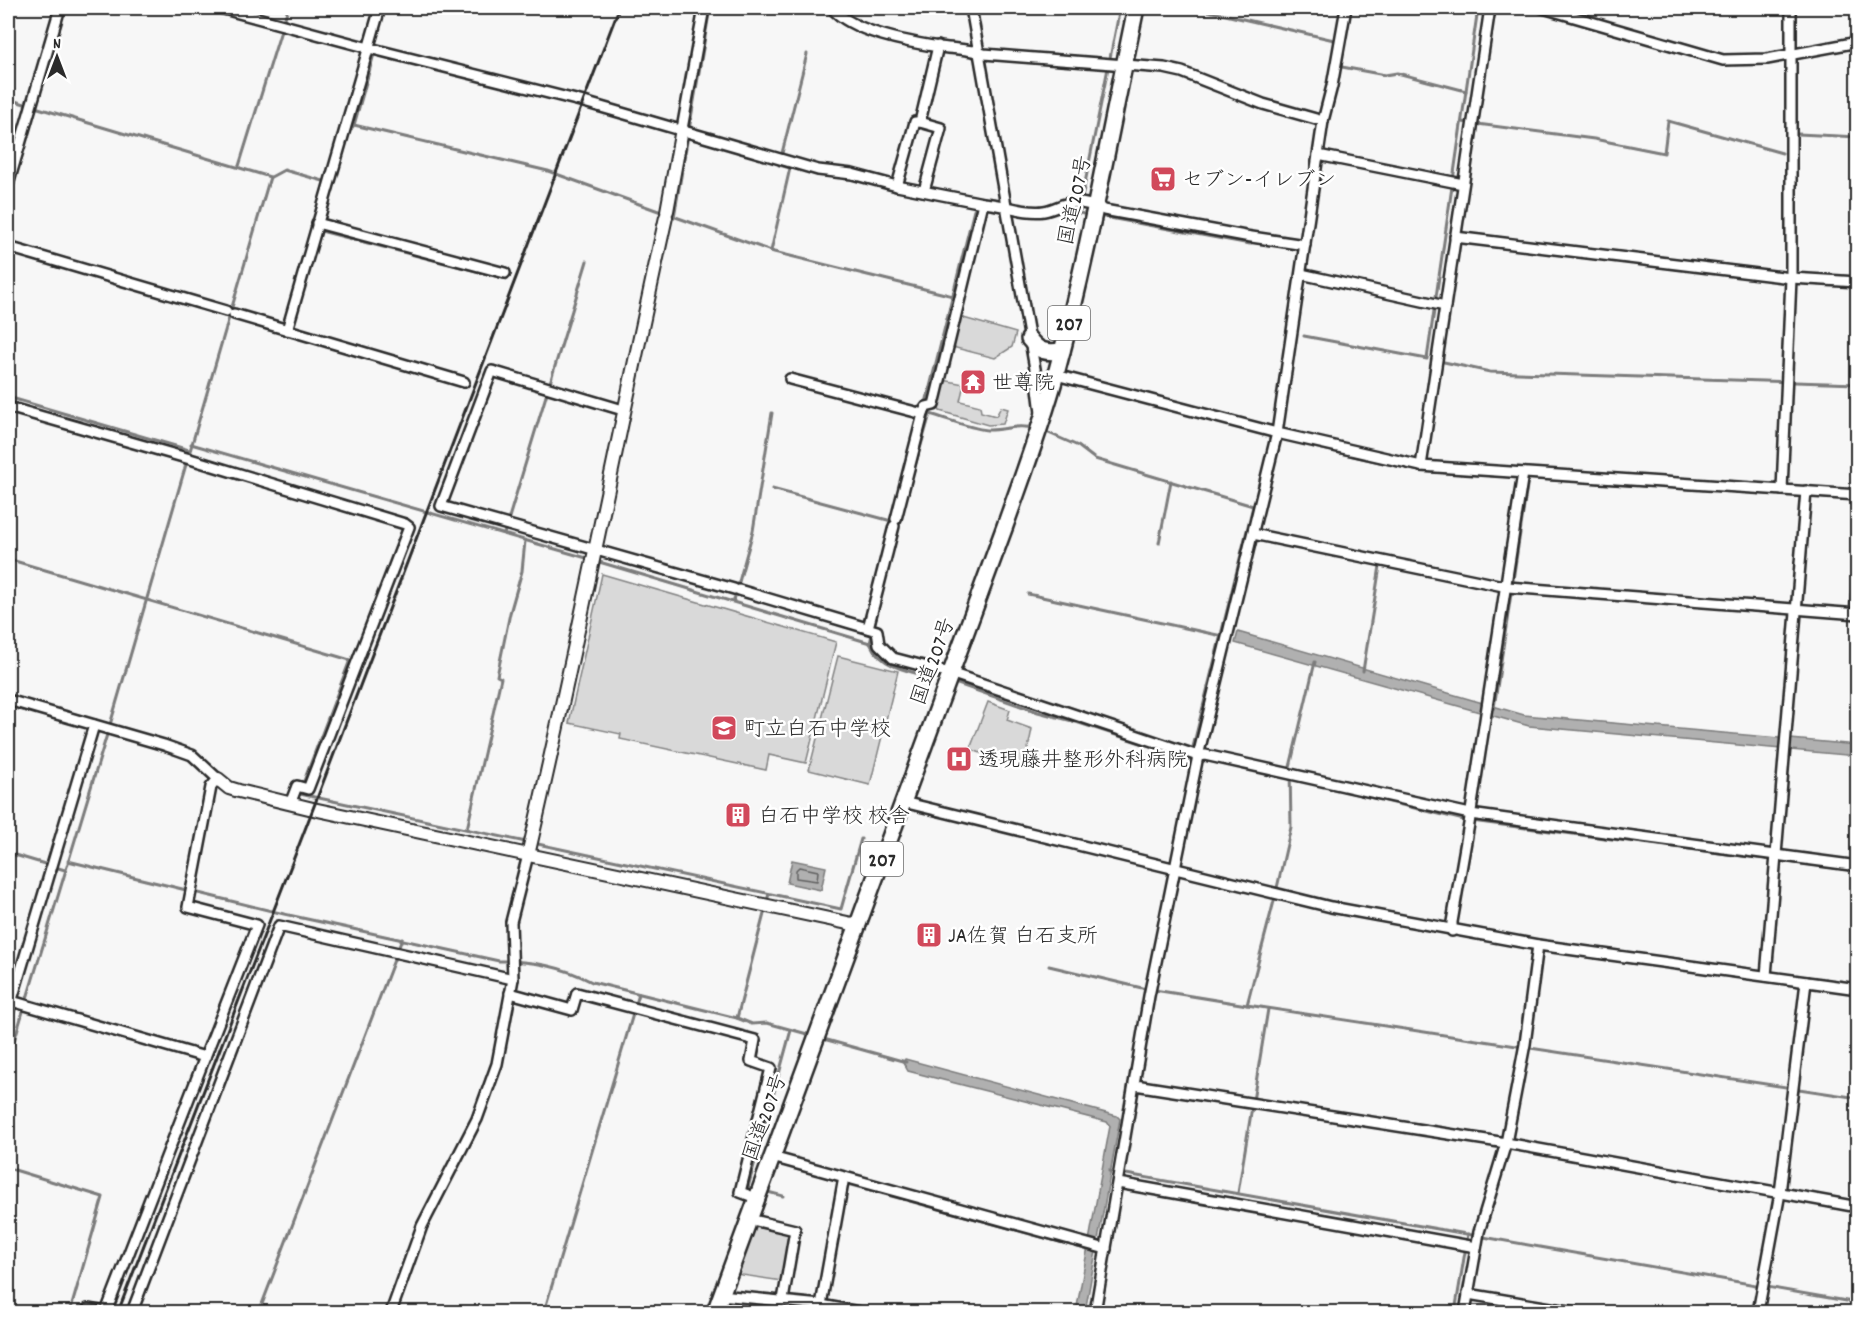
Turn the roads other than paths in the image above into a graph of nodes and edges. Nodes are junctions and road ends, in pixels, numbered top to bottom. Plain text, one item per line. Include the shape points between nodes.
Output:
1 (60, 8) edge
2 (220, 8) edge
3 (380, 8) edge
4 (705, 8) edge
5 (832, 8) edge
6 (971, 8) edge
7 (1136, 8) edge
8 (1346, 8) edge
9 (1490, 8) edge
10 (1543, 8) edge
11 (1791, 8) edge
12 (1857, 42) edge
13 (938, 46) junction
14 (369, 48) junction
15 (979, 52) junction
16 (1791, 55) junction
17 (1114, 63) junction
18 (1323, 121) junction
19 (920, 122) junction
20 (686, 130) junction
21 (1318, 155) junction
22 (1456, 182) junction
23 (8, 185) edge
24 (897, 186) junction
25 (924, 192) junction
26 (983, 203) junction
27 (1005, 206) junction
28 (1088, 208) junction
29 (321, 224) junction
30 (1455, 237) junction
31 (1305, 244) junction
32 (8, 247) edge
33 (505, 273) dead end
34 (1301, 274) junction
35 (1791, 278) junction
36 (1857, 282) edge
37 (1438, 304) junction
38 (287, 330) junction
39 (1029, 339) junction
40 (1062, 351) junction
41 (1056, 375) junction
42 (790, 379) dead end
43 (464, 382) dead end
44 (8, 407) edge
45 (623, 410) junction
46 (923, 414) junction
47 (1039, 426) junction
48 (1277, 433) junction
49 (1421, 466) junction
50 (1523, 476) junction
51 (1782, 490) junction
52 (1857, 495) edge
53 (1806, 496) junction
54 (1253, 534) junction
55 (595, 556) junction
56 (1509, 587) junction
57 (1796, 610) junction
58 (1857, 615) edge
59 (872, 629) junction
60 (948, 678) junction
61 (8, 700) edge
62 (103, 727) junction
63 (1193, 755) junction
64 (218, 779) junction
65 (903, 802) junction
66 (290, 804) junction
67 (1470, 819) junction
68 (530, 847) junction
69 (1775, 859) junction
70 (1857, 866) edge
71 (1176, 869) junction
72 (857, 925) junction
73 (1452, 930) junction
74 (1538, 945) junction
75 (1766, 976) junction
76 (513, 979) junction
77 (1806, 982) junction
78 (1857, 989) edge
79 (510, 993) junction
80 (17, 1002) edge
81 (8, 1013) edge
82 (206, 1057) junction
83 (1135, 1085) junction
84 (1506, 1143) junction
85 (772, 1157) junction
86 (1119, 1176) junction
87 (844, 1178) junction
88 (758, 1193) junction
89 (1780, 1193) junction
90 (1857, 1207) edge
91 (749, 1219) junction
92 (1473, 1242) junction
93 (1103, 1248) junction
94 (1468, 1294) junction
95 (721, 1295) junction
96 (783, 1300) junction
97 (821, 1305) junction
98 (1095, 1311) edge
99 (86, 1312) edge
100 (132, 1312) edge
101 (391, 1312) edge
102 (714, 1312) edge
103 (859, 1312) edge
104 (1465, 1312) edge
105 (1575, 1312) edge
106 (1758, 1312) edge

1 - 23 street
2 - 14 street
3 - 14 street
4 - 20 street
5 - 13 street via 840,17 868,31
6 - 15 street
7 - 17 highway, 国道207号 / 207
8 - 18 street
9 - 22 street via 1472,123
10 - 16 street via 1723,60
11 - 16 street
12 - 16 street
13 - 15 street
13 - 19 street
14 - 20 street
14 - 29 street via 328,183
15 - 17 street
15 - 27 street
16 - 35 street
17 - 18 street via 1182,72 1263,104
17 - 28 highway, 国道207号 / 207
18 - 21 street
19 - 24 street via 915,122
19 - 25 street via 940,128
20 - 24 street via 818,170
20 - 45 street
21 - 22 street
21 - 31 street
22 - 30 street
24 - 25 street
25 - 26 street
26 - 27 street
26 - 46 street via 934,405 926,407
27 - 28 street via 1044,211 1066,204
27 - 39 street
28 - 31 street
28 - 40 highway, 国道207号 / 207
29 - 33 street
29 - 38 street
30 - 35 street
30 - 37 street
31 - 34 street
32 - 38 street
34 - 37 street
34 - 48 street
35 - 36 street
35 - 51 street
37 - 49 street
38 - 43 street
39 - 40 highway via 1037,349 1048,353
39 - 47 street
40 - 41 highway, 国道207号 / 207
41 - 47 highway, 国道207号 / 207
41 - 48 street
42 - 46 street
44 - 66 street via 409,527 308,789 297,786
45 - 55 street
45 - 55 street via 492,371 441,506 507,523
46 - 59 street
47 - 60 highway, 国道207号 / 207
48 - 49 street
48 - 54 street
49 - 50 street
50 - 51 street
50 - 56 street
51 - 53 street
52 - 53 street
53 - 57 street
54 - 56 street
54 - 63 street via 1228,638
55 - 59 street via 737,589
55 - 68 street
56 - 57 street
56 - 67 street
57 - 58 street
57 - 69 street
59 - 60 street via 879,644 893,658
60 - 63 street
60 - 65 highway, 国道207号 / 207
61 - 62 street
62 - 64 street via 192,755
62 - 80 street via 51,866
63 - 67 street via 1290,774
63 - 71 street
64 - 66 street via 229,788
64 - 82 street via 211,787 188,906 257,925
65 - 71 street
65 - 72 highway, 国道207号 / 207
66 - 68 street
67 - 69 street
67 - 73 street
68 - 72 street
68 - 76 street via 511,922
69 - 70 street
69 - 75 street
71 - 73 street
71 - 83 street
72 - 85 highway, 国道207号 / 207
73 - 74 street
74 - 75 street
74 - 84 street
75 - 77 street
76 - 79 street
76 - 100 street via 279,926
77 - 78 street
77 - 89 street
79 - 88 street via 572,1010 577,993 754,1040 751,1061 771,1068 740,1192
79 - 101 street via 497,1064 477,1119 422,1226
80 - 81 street
80 - 82 street
82 - 99 street via 106,1312
83 - 84 street
83 - 86 street
84 - 89 street
84 - 92 street
85 - 87 street
85 - 88 highway, 国道207号 / 207
86 - 92 street
86 - 93 street
87 - 93 street
87 - 97 street
88 - 91 highway, 国道207号 / 207
89 - 90 street
89 - 106 street
91 - 95 highway, 国道207号 / 207
91 - 96 street via 795,1230
92 - 94 street
93 - 98 street
94 - 104 street
94 - 105 street
95 - 96 street
95 - 102 highway, 国道207号 / 207
96 - 97 street
97 - 103 street

